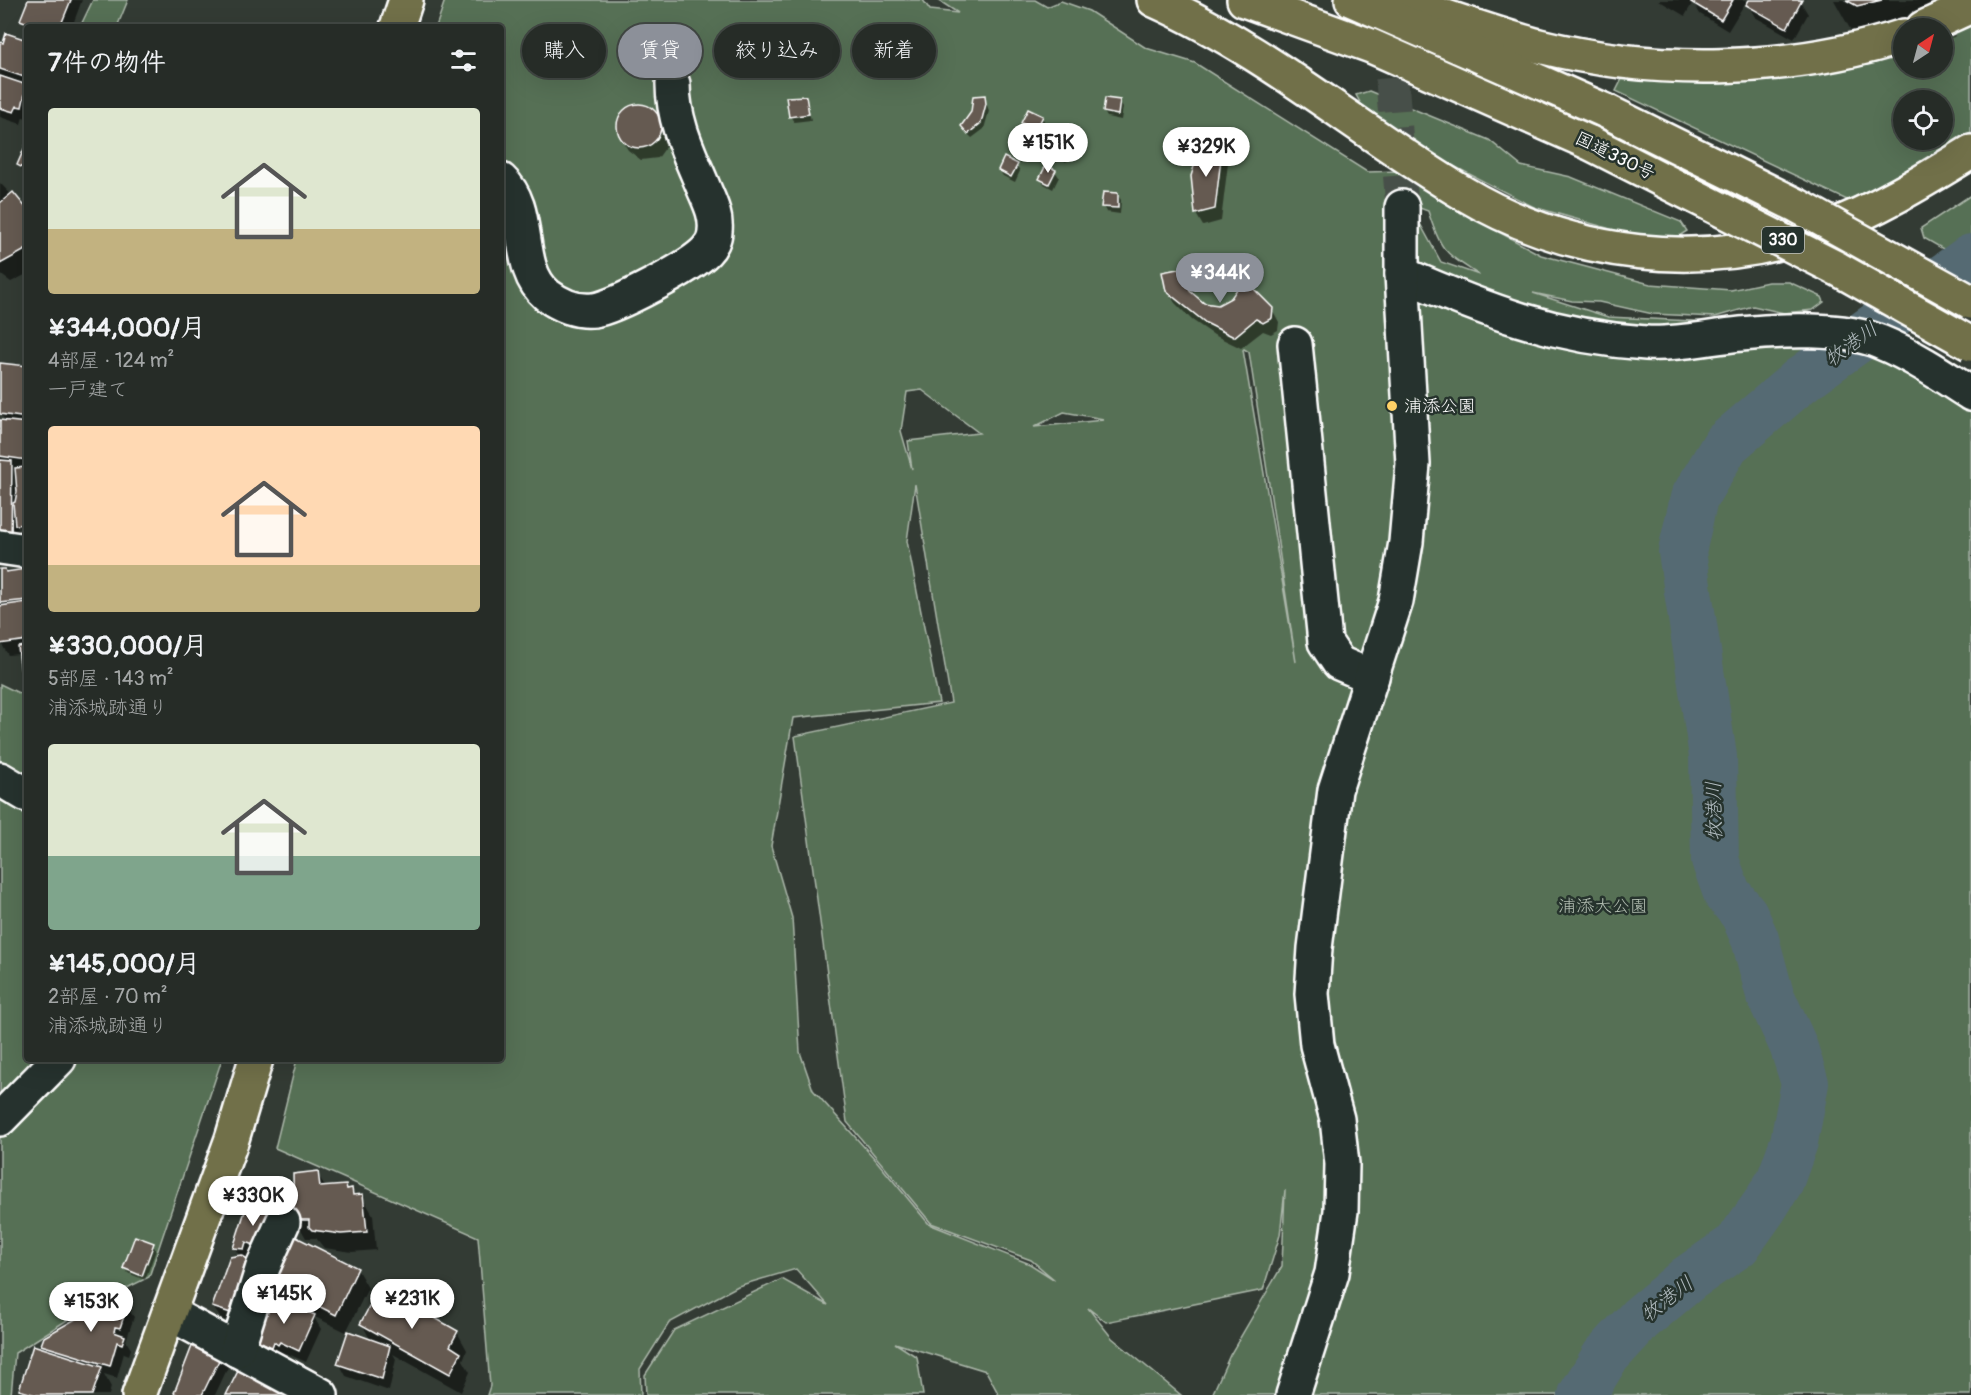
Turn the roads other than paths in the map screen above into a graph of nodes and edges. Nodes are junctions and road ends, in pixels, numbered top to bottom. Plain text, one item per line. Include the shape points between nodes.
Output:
1 (406, 0) edge
2 (1154, 0) edge
3 (1244, 0) edge
4 (1352, 0) edge
5 (1389, 0) edge
6 (1971, 6) edge
7 (1945, 18) edge
8 (398, 24) edge
9 (1893, 40) edge
10 (673, 84) dead end
11 (1971, 152) edge
12 (504, 184) edge
13 (1402, 207) tunnel mouth
14 (1402, 274) junction
15 (1971, 302) edge
16 (1295, 344) dead end
17 (1971, 344) edge
18 (1963, 389) edge
19 (0, 547) edge
20 (24, 551) edge
21 (1372, 677) junction
22 (0, 779) edge
23 (24, 793) edge
24 (56, 1062) edge
25 (255, 1062) edge
26 (0, 1119) edge
27 (283, 1222) dead end
28 (169, 1313) junction
29 (237, 1350) junction
30 (144, 1394) edge
31 (321, 1395) edge
32 (1293, 1395) edge

1 - 8 main road
2 - 11 main road via 1262,59 1463,193 1537,229 1609,249 1644,254 1707,254 1820,231 1890,199
3 - 17 main road, 国道330号 / 330, bridge via 1371,46 1590,143 1838,269
4 - 15 main road, 国道330号 / 330, bridge via 1606,111 1798,206
5 - 9 main road via 1547,48 1591,57 1658,63 1741,66 1798,61 1859,51
6 - 7 main road
10 - 12 street via 677,123 715,219 712,242 693,262 610,305 592,310 559,303 534,279 516,201
13 - 14 street
14 - 18 street via 1532,325 1584,337 1649,343 1768,331 1820,331 1878,341
14 - 21 street via 1413,464 1396,601
16 - 21 street via 1325,642 1339,663
19 - 20 street
21 - 32 street via 1335,790 1314,948 1312,994 1317,1046 1337,1119 1342,1164 1341,1211 1332,1273
22 - 23 street
24 - 26 street
25 - 28 main road via 232,1139
27 - 29 street via 263,1267
28 - 29 street
28 - 30 main road
29 - 31 street

